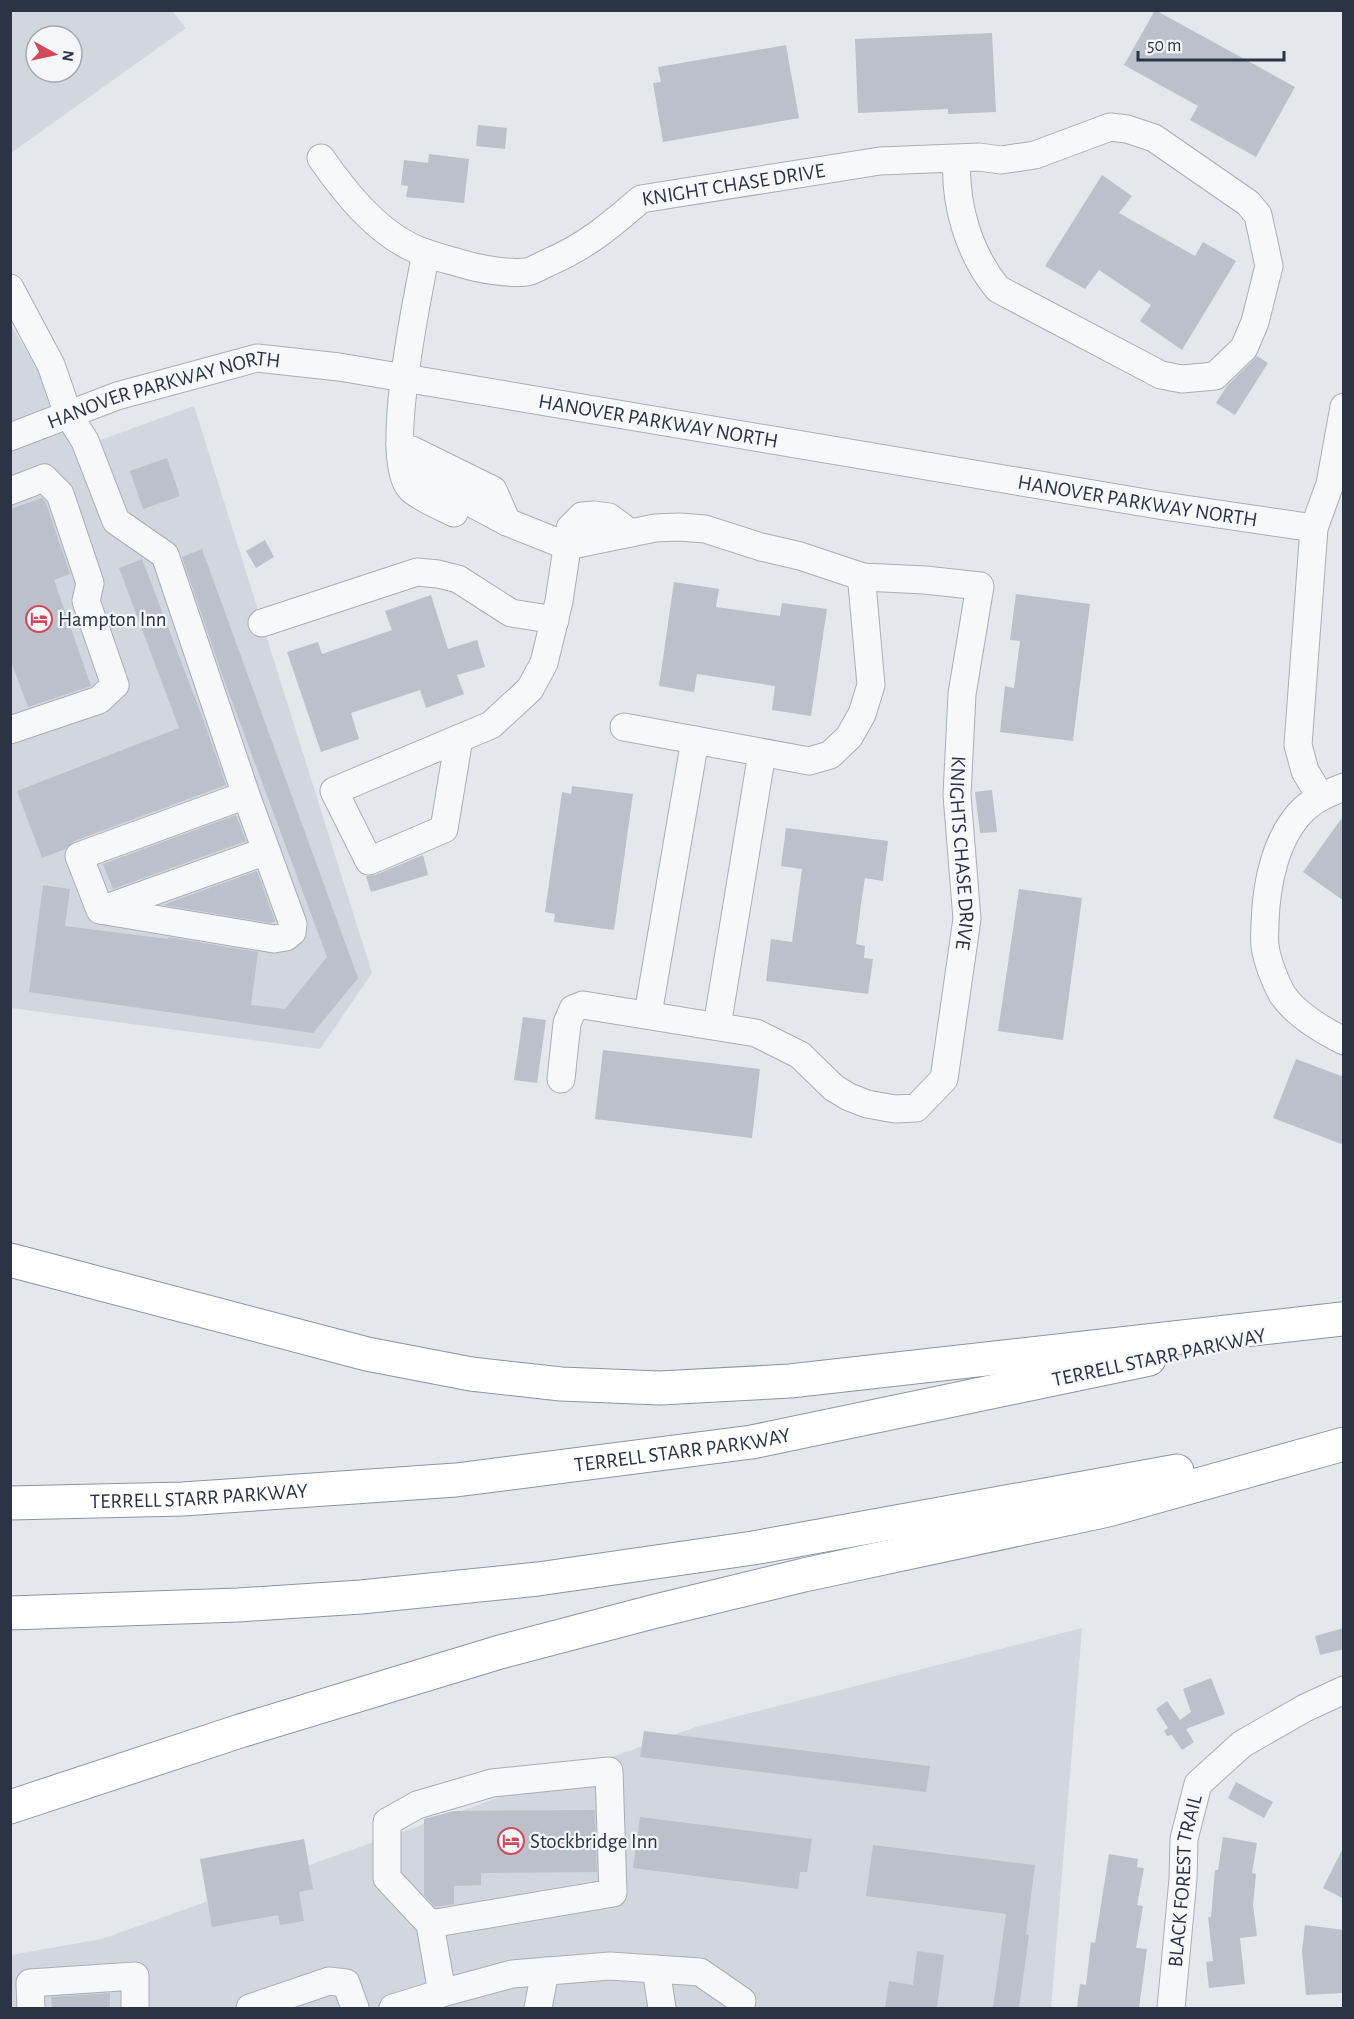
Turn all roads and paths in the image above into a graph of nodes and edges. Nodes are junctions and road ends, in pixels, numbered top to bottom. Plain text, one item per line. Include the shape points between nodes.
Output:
1 (321, 158) dead end
2 (957, 158) junction
3 (426, 253) junction
4 (10, 288) edge
5 (404, 378) junction
6 (1344, 407) edge
7 (68, 414) junction
8 (10, 437) edge
9 (400, 444) junction
10 (10, 491) edge
11 (507, 522) junction
12 (1314, 528) junction
13 (567, 546) junction
14 (863, 577) junction
15 (555, 620) junction
16 (262, 623) dead end
17 (624, 727) dead end
18 (10, 730) edge
19 (459, 738) junction
20 (695, 741) junction
21 (762, 753) junction
22 (1332, 792) edge
23 (246, 795) junction
24 (266, 851) junction
25 (100, 910) junction
26 (648, 1014) junction
27 (717, 1026) junction
28 (1344, 1041) edge
29 (561, 1079) dead end
30 (10, 1260) edge
31 (1343, 1319) edge
32 (1344, 1440) edge
33 (1344, 1444) edge
34 (10, 1503) edge
35 (10, 1613) edge
36 (1344, 1690) edge
37 (10, 1807) edge
38 (430, 1924) junction
39 (656, 1969) junction
40 (545, 1971) junction
41 (442, 1993) junction
42 (742, 2001) dead end
43 (31, 2008) edge
44 (135, 2008) edge
45 (250, 2008) edge
46 (355, 2008) edge
47 (393, 2008) edge
48 (538, 2008) edge
49 (662, 2008) edge
50 (1171, 2008) edge

1 - 3 street, KNIGHT CHASE DRIVE via 360,207 397,239
2 - 2 street, KNIGHT CHASE DRIVE via 1001,160 1035,155 1110,127 1154,138 1248,203 1258,215 1269,266 1256,322 1244,348 1215,376 1182,379 1161,375 999,289 986,274 969,239 956,175
2 - 3 street, KNIGHT CHASE DRIVE via 880,161 641,200 574,251 527,272 479,269
3 - 5 street
4 - 7 street via 51,365
5 - 7 street, HANOVER PARKWAY NORTH via 257,358 117,396
5 - 9 street
5 - 12 street, HANOVER PARKWAY NORTH
6 - 12 street via 1330,484
7 - 8 street, HANOVER PARKWAY NORTH
7 - 23 street via 86,441 116,521 165,555
9 - 11 street via 410,462 441,497
9 - 11 street via 494,490
10 - 18 street via 45,478 60,494 90,583 86,601 115,685 99,700
11 - 13 street
12 - 22 street via 1298,745 1305,771
13 - 14 street, KNIGHTS CHASE DRIVE via 655,528 705,529
13 - 15 street
14 - 21 street via 871,685 862,714 849,737 831,755 809,761
14 - 27 street, KNIGHTS CHASE DRIVE via 980,586 962,694 957,795 967,919 944,1078 916,1108 867,1104 834,1088 800,1055 756,1033
15 - 16 street via 511,613 458,579 417,572
15 - 19 street via 544,663 530,689 491,725
17 - 20 street
19 - 19 street via 444,830 369,861 334,791
20 - 21 street
20 - 26 street
21 - 27 street
22 - 28 street via 1302,810 1284,837 1272,866 1265,946 1283,994 1301,1014
23 - 24 street
23 - 25 street via 79,856
24 - 25 street
24 - 25 street via 293,924 286,937 274,939
26 - 27 street, KNIGHTS CHASE DRIVE
26 - 29 street, KNIGHTS CHASE DRIVE via 583,1005 573,1009 567,1023
30 - 31 highway via 368,1354 471,1374 561,1384 660,1388 790,1381
31 - 34 highway, TERRELL STARR PARKWAY via 752,1442 456,1480 183,1499
32 - 35 highway via 765,1546 538,1579 238,1605
33 - 37 highway via 1108,1510 804,1575 500,1652 240,1731
36 - 50 street, BLACK FOREST TRAIL via 1242,1743 1198,1784 1184,1839
38 - 38 street via 613,1893 609,1771 492,1783 417,1805 387,1822 387,1878
38 - 41 street
39 - 40 street via 610,1966
39 - 42 street via 700,1972
39 - 49 street
40 - 41 street via 512,1974
40 - 48 street
41 - 47 street
43 - 44 street via 30,1983 135,1976
45 - 46 street via 329,1981 346,1983

